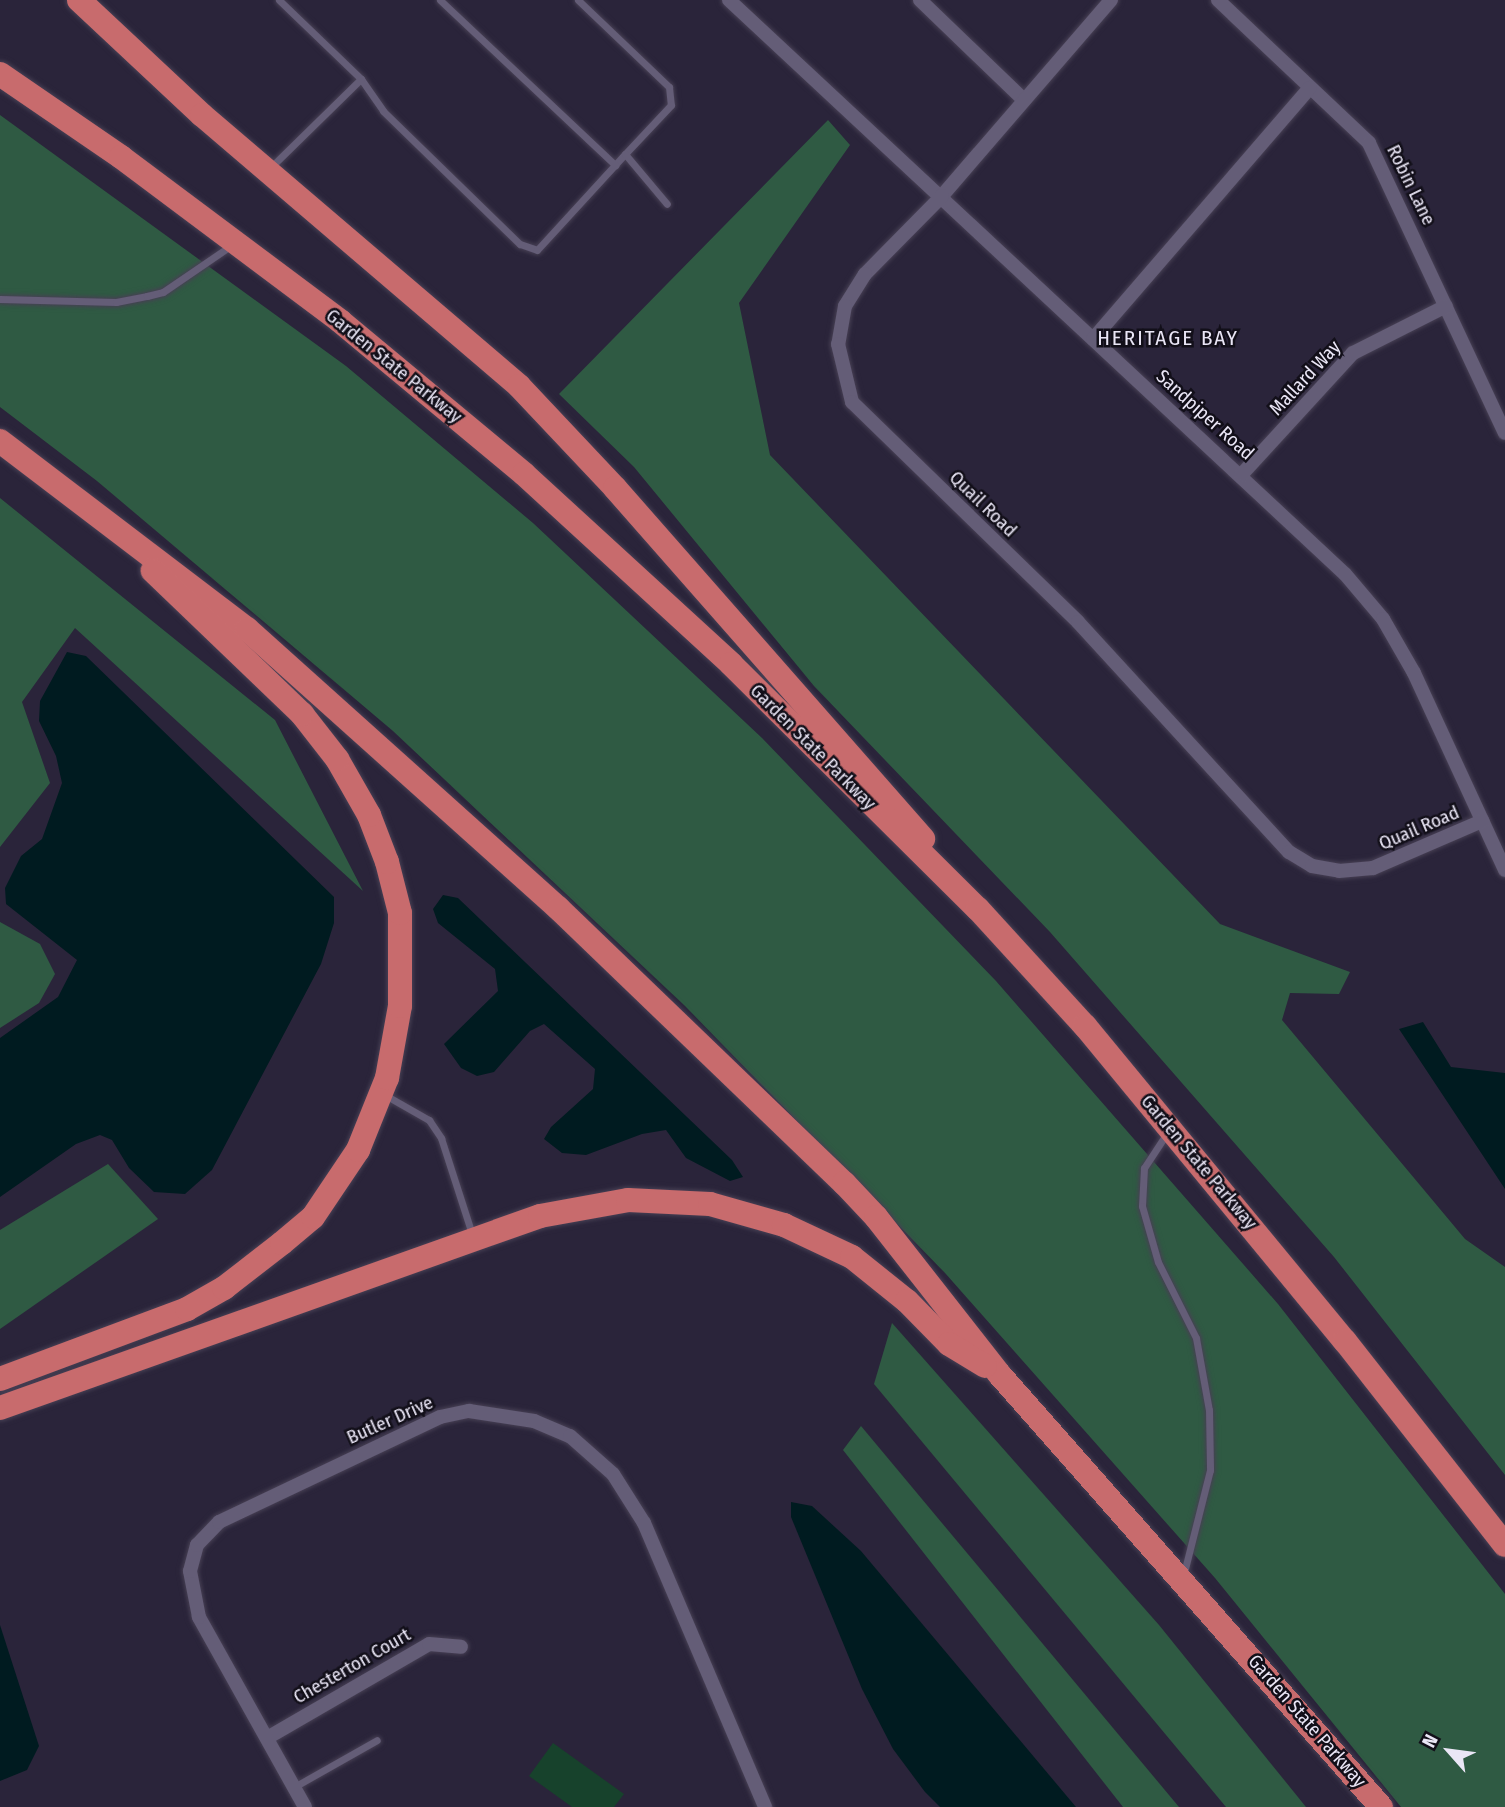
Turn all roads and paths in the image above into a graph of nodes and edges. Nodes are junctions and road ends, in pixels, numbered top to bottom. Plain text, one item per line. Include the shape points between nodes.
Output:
1 (79, 0) edge
2 (279, 0) edge
3 (440, 0) edge
4 (578, 0) edge
5 (729, 0) edge
6 (920, 0) edge
7 (1111, 0) edge
8 (1218, 0) edge
9 (0, 74) edge
10 (361, 79) junction
11 (1310, 88) junction
12 (1023, 99) junction
13 (625, 154) junction
14 (615, 165) junction
15 (267, 171) junction
16 (942, 196) junction
17 (667, 204) dead end
18 (237, 242) junction
19 (0, 299) edge
20 (1446, 306) junction
21 (1093, 339) junction
22 (1505, 433) edge
23 (0, 441) edge
24 (47, 474) junction
25 (1242, 474) junction
26 (1482, 821) junction
27 (1505, 870) edge
28 (945, 876) junction
29 (381, 1094) junction
30 (1172, 1128) junction
31 (474, 1239) junction
32 (1000, 1375) junction
33 (0, 1378) edge
34 (0, 1408) edge
35 (1505, 1545) edge
36 (1182, 1577) junction
37 (461, 1647) dead end
38 (267, 1738) junction
39 (377, 1740) dead end
40 (294, 1787) junction
41 (305, 1807) edge
42 (765, 1807) edge
43 (1381, 1807) edge

1 - 15 highway
2 - 10 lane
3 - 14 lane
4 - 13 lane via 669,87 671,105
5 - 16 street, Sandpiper Road
6 - 12 street
7 - 12 street, Quail Road
8 - 11 street, Robin Lane
9 - 18 highway, Garden State Parkway
10 - 14 lane via 383,111 520,244 537,250
10 - 15 lane
11 - 20 street, Robin Lane via 1369,143
11 - 21 street
12 - 16 street, Quail Road
13 - 14 lane
13 - 17 lane
15 - 28 highway via 485,355 551,418 789,691 902,812
16 - 21 street, Sandpiper Road
16 - 26 street, Quail Road via 865,274 845,306 838,344 852,402 1078,622 1289,852 1312,866 1339,871 1373,868
18 - 19 lane via 163,292 116,302
18 - 28 highway, Garden State Parkway via 412,380 632,570
20 - 22 street, Robin Lane
20 - 25 street, Mallard Way via 1353,353
21 - 25 street, Sandpiper Road
23 - 24 highway, Garden State Parkway
24 - 29 highway via 302,714 337,759 369,816 397,900 403,959 400,1006
24 - 32 highway, Garden State Parkway via 229,614 558,908 860,1200
25 - 26 street, Sandpiper Road via 1345,574 1383,619 1414,673
26 - 27 street, Sandpiper Road
28 - 30 highway, Garden State Parkway via 1085,1026
29 - 31 lane via 429,1119 441,1138
29 - 33 highway via 358,1150 313,1217 224,1288 115,1339
30 - 35 highway, Garden State Parkway
30 - 36 lane via 1153,1149 1142,1183 1150,1240 1196,1338 1209,1410 1210,1469
31 - 32 highway via 540,1216 628,1200 710,1204 746,1213 852,1257 907,1301 949,1344
31 - 34 highway
32 - 36 highway, Garden State Parkway
36 - 43 highway, Garden State Parkway
37 - 38 street, Chesterton Court via 429,1644
38 - 40 street, Butler Drive
38 - 42 street, Butler Drive via 199,1616 190,1571 197,1545 219,1522 440,1417 469,1411 508,1415 570,1436 613,1474 644,1523
39 - 40 lane
40 - 41 street, Butler Drive

